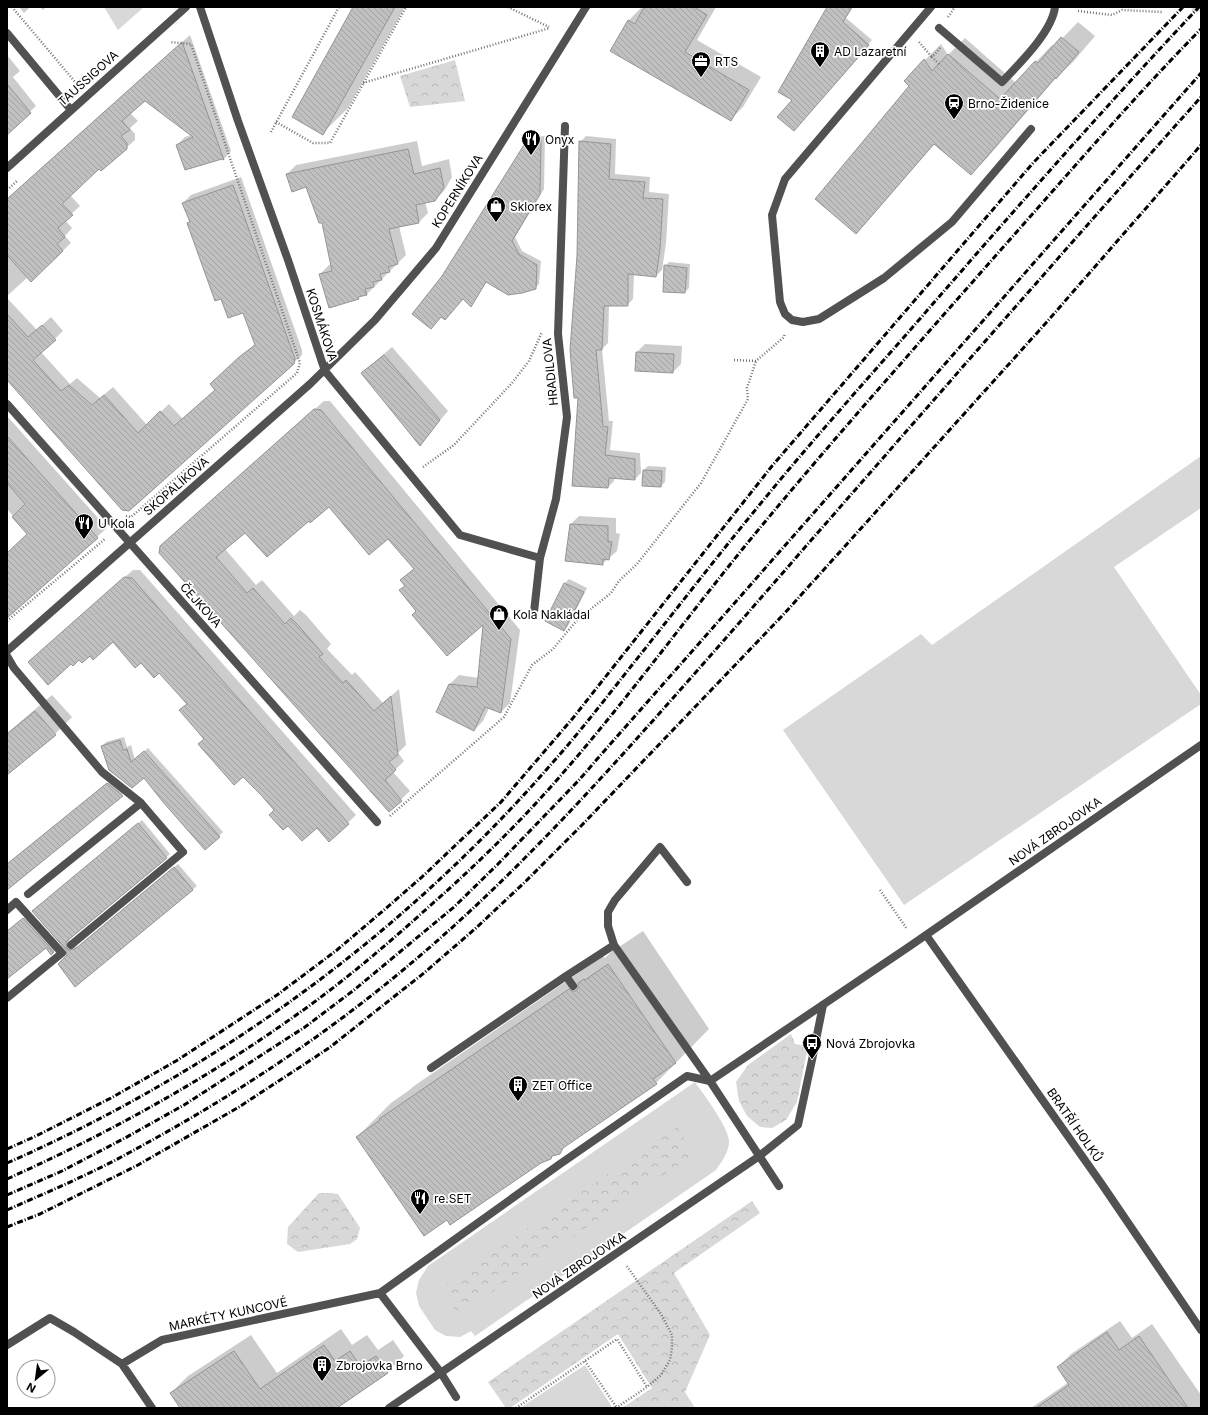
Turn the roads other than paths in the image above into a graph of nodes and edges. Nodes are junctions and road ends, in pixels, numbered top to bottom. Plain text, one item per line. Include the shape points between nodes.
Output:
1 (186, 7) edge
2 (200, 7) edge
3 (586, 7) edge
4 (931, 7) edge
5 (1055, 7) edge
6 (939, 28) dead end
7 (7, 33) edge
8 (71, 110) junction
9 (564, 126) dead end
10 (1031, 129) dead end
11 (7, 168) edge
12 (325, 371) junction
13 (7, 404) edge
14 (130, 544) junction
15 (540, 558) junction
16 (534, 612) dead end
17 (7, 651) edge
18 (7, 656) edge
19 (1201, 745) edge
20 (141, 803) junction
21 (377, 822) road end
22 (687, 882) dead end
23 (28, 894) dead end
24 (7, 910) edge
25 (926, 935) junction
26 (71, 945) dead end
27 (614, 945) junction
28 (566, 976) junction
29 (573, 986) dead end
30 (7, 998) edge
31 (823, 1005) junction
32 (431, 1068) dead end
33 (710, 1082) junction
34 (758, 1157) junction
35 (779, 1186) dead end
36 (380, 1293) junction
37 (1201, 1330) edge
38 (7, 1345) edge
39 (122, 1364) junction
40 (440, 1373) junction
41 (456, 1397) dead end
42 (152, 1408) edge
43 (389, 1408) edge

1 - 8 street, TAUSSIGOVA
2 - 12 street, KOSMÁKOVA
3 - 12 street, KOPERNÍKOVA via 436,248 375,320
4 - 10 street via 785,179 772,215 780,302 785,314 792,320 803,322 819,319 884,278 952,222
5 - 6 street via 1055,13 1038,43 1002,82
7 - 8 street
8 - 11 street, TAUSSIGOVA
9 - 15 street, HRADILOVA via 558,334 567,417 556,499
12 - 14 street, SKOPALÍKOVA
12 - 15 street, KOSMÁKOVA via 460,535
13 - 14 street, ČEJKOVA
14 - 17 street, SKOPALÍKOVA
14 - 21 street, ČEJKOVA
15 - 16 street, HRADILOVA
18 - 20 street via 14,668 102,772
19 - 25 street, NOVÁ ZBROJOVKA
20 - 23 street
20 - 26 street via 183,852
22 - 27 street via 660,847 615,900 608,912 608,926
24 - 30 street via 16,902 62,953
25 - 31 street, NOVÁ ZBROJOVKA
25 - 37 street, BRATŘÍ HOLKŮ via 1097,1177
27 - 28 street
27 - 33 street
28 - 29 street
28 - 32 street
31 - 33 street, NOVÁ ZBROJOVKA
31 - 34 street, NOVÁ ZBROJOVKA via 798,1125
33 - 34 street
33 - 36 street via 687,1076
34 - 35 street
34 - 40 street, NOVÁ ZBROJOVKA
36 - 39 street, MARKÉTY KUNCOVÉ via 162,1340
36 - 40 street
38 - 39 street via 50,1318
39 - 42 street
40 - 41 street
40 - 43 street, NOVÁ ZBROJOVKA

